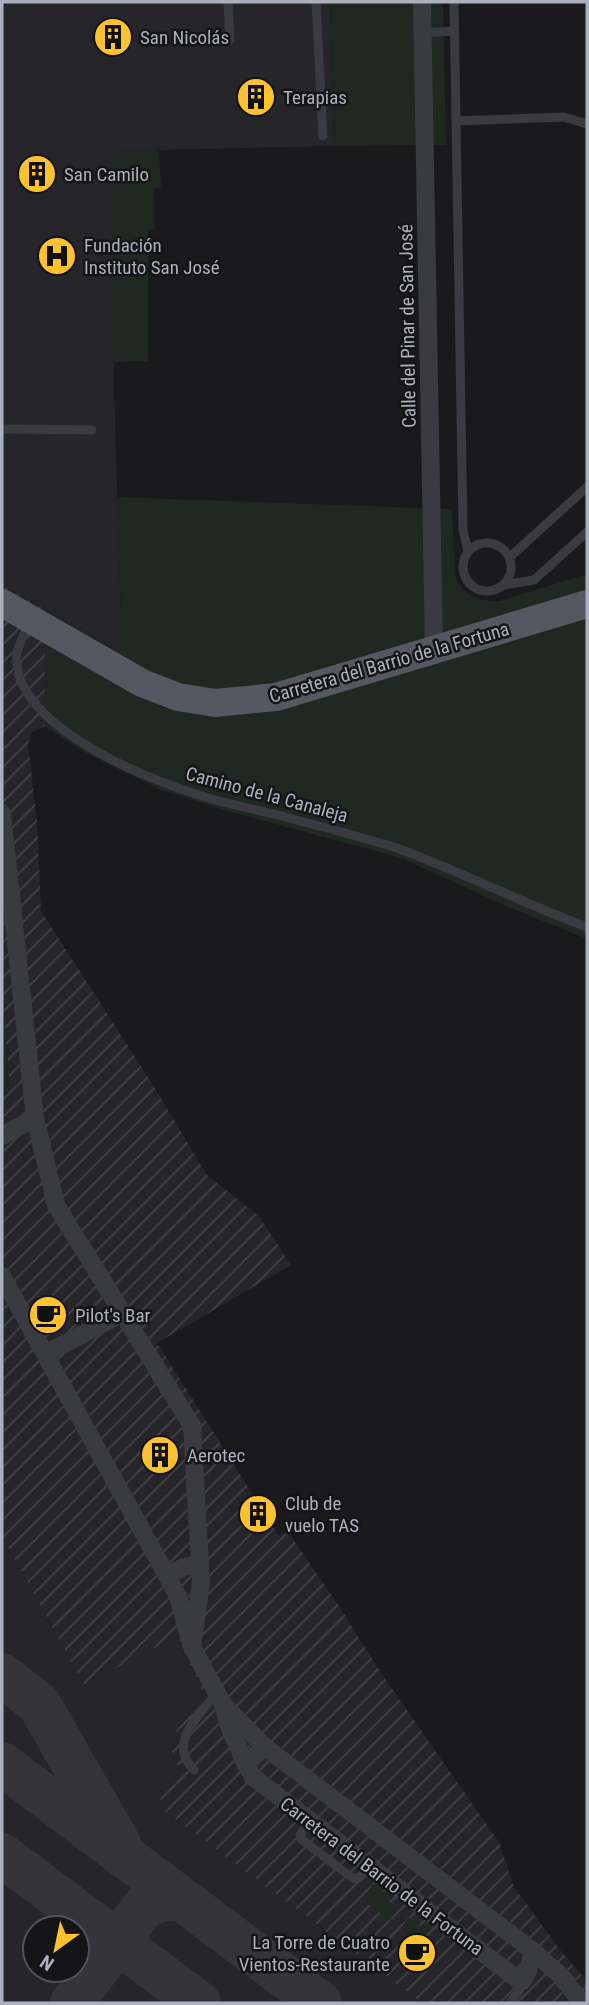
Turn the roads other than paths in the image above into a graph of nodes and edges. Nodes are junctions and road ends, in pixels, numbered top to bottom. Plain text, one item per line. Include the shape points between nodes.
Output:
1 (228, 2) edge
2 (316, 2) edge
3 (422, 2) edge
4 (454, 2) edge
5 (454, 31) junction
6 (423, 33) junction
7 (230, 40) dead end
8 (456, 121) junction
9 (587, 124) edge
10 (324, 136) dead end
11 (2, 429) edge
12 (92, 430) dead end
13 (587, 487) edge
14 (587, 532) edge
15 (468, 551) junction
16 (509, 558) junction
17 (503, 584) junction
18 (2, 603) edge
19 (587, 604) edge
20 (32, 620) junction
21 (433, 650) junction
22 (2, 813) edge
23 (587, 927) edge
24 (35, 1118) junction
25 (2, 1136) edge
26 (2, 1276) edge
27 (123, 1313) junction
28 (45, 1354) junction
29 (200, 1564) junction
30 (168, 1575) junction
31 (190, 1607) junction
32 (220, 1698) junction
33 (265, 1747) junction
34 (246, 1765) junction
35 (194, 1770) dead end
36 (533, 1951) junction
37 (561, 1976) junction
38 (523, 1981) junction
39 (510, 2003) edge
40 (582, 2003) edge

1 - 7 lane
2 - 10 lane
3 - 6 street, Calle del Pinar de San José
4 - 5 lane
5 - 6 lane
5 - 8 lane
6 - 21 street, Calle del Pinar de San José
8 - 9 lane via 564,117
8 - 15 lane via 463,530
11 - 12 lane
13 - 16 lane
14 - 17 lane via 534,580
15 - 16 lane via 490,543 505,550
15 - 17 lane via 462,568 468,583 483,591
16 - 17 lane via 511,570
18 - 20 main road, Carretera del Barrio de la Fortuna
19 - 21 main road, Carretera del Barrio de la Fortuna
20 - 21 main road, Carretera del Barrio de la Fortuna via 142,683 178,697 215,704 276,697
20 - 23 lane, Camino de la Canaleja via 17,654 22,681 41,712 84,744 201,796 394,847
22 - 24 street, Carretera del Barrio de la Fortuna
24 - 25 street
24 - 27 street, Carretera del Barrio de la Fortuna via 56,1205
26 - 28 street, Carretera del Barrio de la Fortuna
27 - 28 street
27 - 29 street, Carretera del Barrio de la Fortuna via 192,1426
28 - 30 street, Carretera del Barrio de la Fortuna
29 - 30 street
29 - 31 street, Carretera del Barrio de la Fortuna via 201,1583
30 - 31 street, Carretera del Barrio de la Fortuna
31 - 32 street, Carretera del Barrio de la Fortuna via 192,1647
32 - 33 street, Carretera del Barrio de la Fortuna
32 - 34 street, Carretera del Barrio de la Fortuna
32 - 35 lane via 185,1736 185,1759
33 - 34 street
33 - 36 street, Carretera del Barrio de la Fortuna
34 - 38 street, Carretera del Barrio de la Fortuna via 253,1777 308,1820
36 - 37 street, Carretera del Barrio de la Fortuna
36 - 38 street
37 - 38 street
37 - 40 street, Carretera del Barrio de la Fortuna
38 - 39 lane

